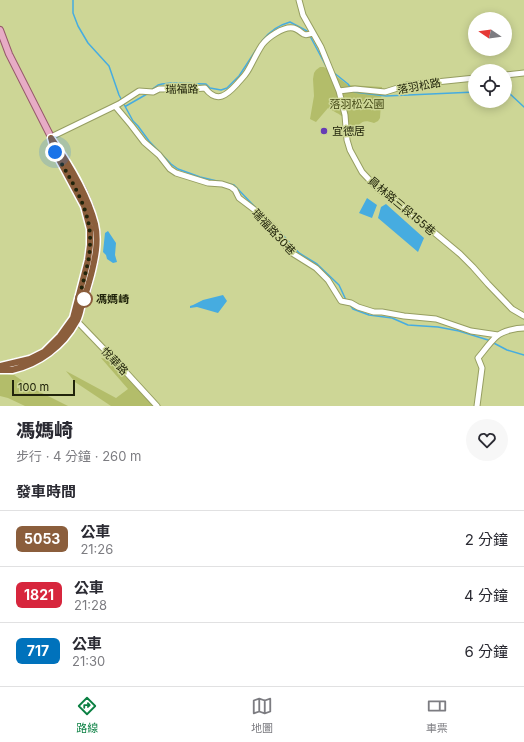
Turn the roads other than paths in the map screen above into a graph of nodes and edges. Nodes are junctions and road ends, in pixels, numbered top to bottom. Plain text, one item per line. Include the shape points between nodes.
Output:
1 (299, 0) edge
2 (0, 30) edge
3 (310, 34) junction
4 (524, 73) edge
5 (512, 74) edge
6 (468, 79) edge
7 (339, 91) junction
8 (115, 106) junction
9 (51, 138) junction
10 (524, 316) edge
11 (75, 320) junction
12 (524, 328) edge
13 (498, 335) junction
14 (0, 366) edge
15 (0, 370) edge
16 (156, 406) edge
17 (477, 406) edge

1 - 3 street, 員林路三段155巷
2 - 9 main road via 9,54
3 - 7 street, 員林路三段155巷 via 321,47
3 - 8 street, 瑞福路 via 301,34 290,28 274,34 263,45 246,74 225,96 214,96 205,88 159,89 139,91
4 - 5 street
6 - 7 street, 落羽松路 via 407,86 385,92 352,89
7 - 10 street, 員林路三段155巷 via 345,115 347,140 362,172 376,187 460,254 512,309
8 - 9 street, 瑞福路
8 - 13 street, 瑞福路30巷 via 170,169 235,190 239,198 275,229 292,253 316,268 328,280 341,301 374,312 436,319 471,331
9 - 11 main road via 83,190 97,235 95,259 87,291
11 - 14 main road via 44,352 30,359
11 - 15 main road via 64,339 52,351 31,364 11,370
11 - 16 street, 悅華路
12 - 13 street
13 - 17 street via 478,358 482,368

